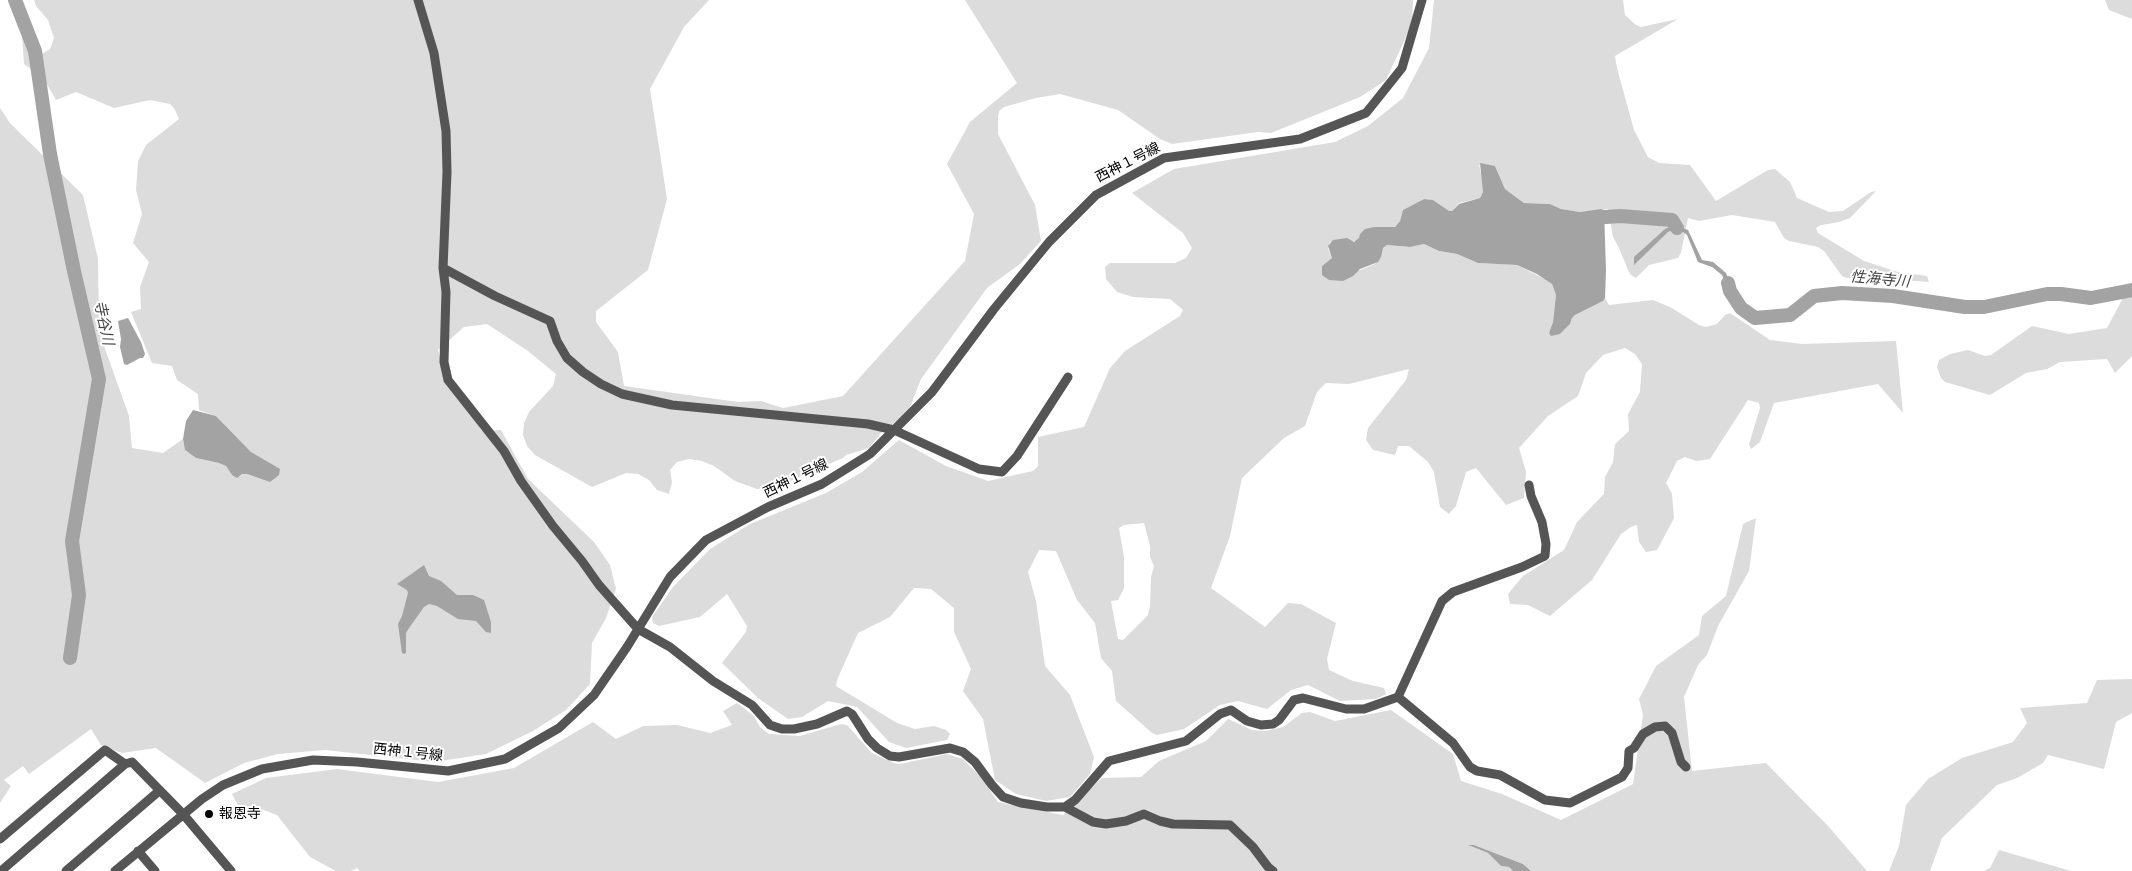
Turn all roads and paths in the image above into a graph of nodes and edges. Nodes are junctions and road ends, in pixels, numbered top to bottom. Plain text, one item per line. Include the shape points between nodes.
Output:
1 (418, 0) edge
2 (1422, 0) edge
3 (444, 268) junction
4 (1068, 377) dead end
5 (894, 430) junction
6 (1529, 485) dead end
7 (638, 629) junction
8 (1398, 697) junction
9 (125, 764) junction
10 (1686, 766) dead end
11 (159, 791) junction
12 (1065, 807) junction
13 (183, 814) junction
14 (0, 839) edge
15 (138, 852) junction
16 (1, 871) edge
17 (66, 871) edge
18 (115, 871) edge
19 (155, 871) edge
20 (231, 871) edge
21 (1273, 871) edge

1 - 3 street via 434,53 446,131 448,172
2 - 5 street, 西神１号線 via 1402,68 1366,113 1300,139 1164,158 1096,195 1049,242 932,392
3 - 5 street via 550,321 568,358 601,384 622,394 672,405 868,424
3 - 7 street via 444,362 448,380 504,451 553,526
4 - 5 street via 1002,472 980,469
5 - 7 street, 西神１号線 via 870,454 822,484 768,507 706,540 670,577
6 - 8 street via 1542,522 1545,556 1453,592 1442,601
7 - 12 street via 670,647 713,681 752,705 770,725 794,729 817,724 847,711 868,739 890,756 950,748 963,752 975,762 1003,797 1021,803
7 - 13 street, 西神１号線 via 594,694 559,728 505,759 448,772 321,760 279,764 223,785
8 - 10 street via 1453,743 1470,767 1500,775 1545,800 1562,804 1579,801 1622,777 1628,768 1629,751 1643,734 1655,727 1665,726 1672,733 1681,762
8 - 12 street via 1364,709 1346,709 1303,698 1294,700 1273,724 1247,721 1231,710 1220,714 1186,741 1109,761
9 - 11 street via 132,762
9 - 14 street via 105,750
9 - 16 street
11 - 13 street
11 - 17 street
12 - 21 street via 1093,822 1106,824 1144,814 1173,824 1230,824
13 - 15 street, 西神１号線
13 - 20 street
15 - 18 street, 西神１号線
15 - 19 street

